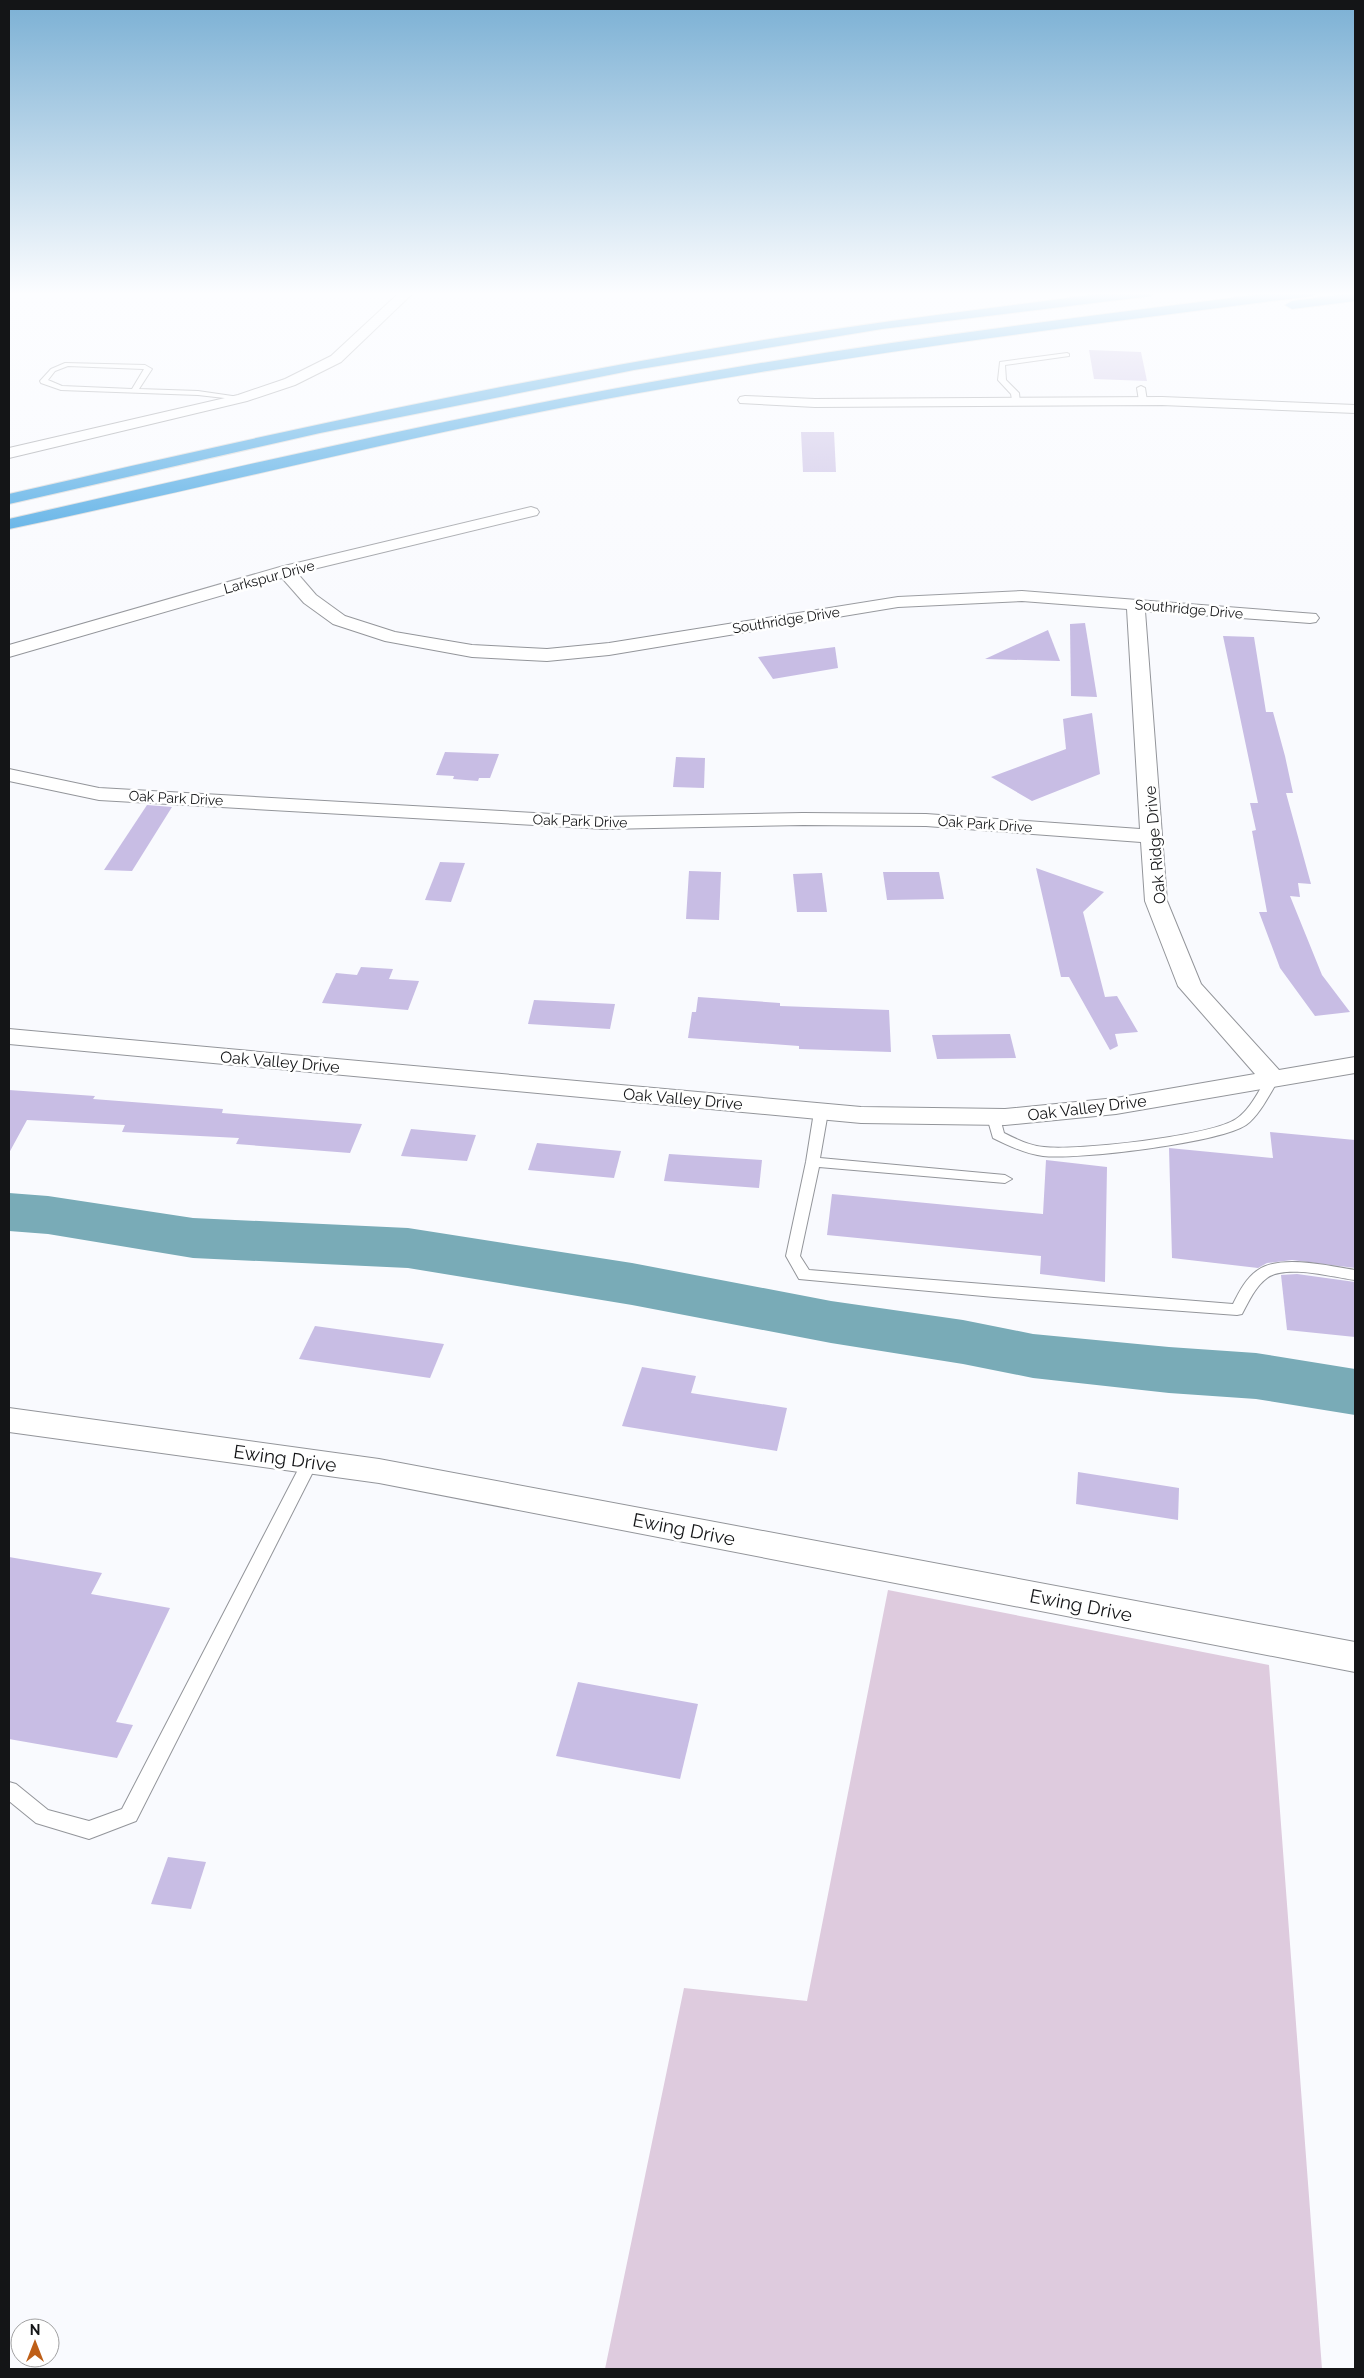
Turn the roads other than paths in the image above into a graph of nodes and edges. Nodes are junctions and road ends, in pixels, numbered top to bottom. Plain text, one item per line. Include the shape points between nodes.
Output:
1 (221, 403) edge
2 (452, 403) edge
3 (572, 403) edge
4 (774, 403) edge
5 (1016, 403) edge
6 (1263, 403) edge
7 (1355, 409) edge
8 (9, 453) edge
9 (9, 499) edge
10 (531, 512) dead end
11 (9, 524) edge
12 (286, 571) junction
13 (1136, 604) junction
14 (1310, 618) dead end
15 (9, 651) edge
16 (9, 775) edge
17 (1153, 836) junction
18 (9, 1037) edge
19 (1355, 1065) edge
20 (1273, 1079) junction
21 (821, 1112) junction
22 (994, 1117) junction
23 (813, 1162) junction
24 (1005, 1180) dead end
25 (1355, 1275) edge
26 (9, 1420) edge
27 (310, 1462) junction
28 (1355, 1657) edge
29 (9, 1790) edge

1 - 8 street
2 - 9 highway via 183,458
3 - 11 highway via 352,446
4 - 5 street
6 - 7 street
10 - 12 street, Larkspur Drive
12 - 13 street, Southridge Drive via 310,599 339,620 392,638 472,651 547,655 609,649 898,602 1022,596
12 - 15 street, Larkspur Drive
13 - 14 street, Southridge Drive
13 - 17 street, Oak Ridge Drive
16 - 17 street, Oak Park Drive via 99,794 605,823 803,818 916,820
17 - 20 street, Oak Ridge Drive via 1156,901 1190,986
18 - 21 street, Oak Valley Drive
19 - 20 street, Oak Valley Drive
20 - 22 street, Oak Valley Drive via 1116,1106
20 - 22 lane via 1241,1123 1218,1133 1097,1150 1044,1152 1015,1144 998,1135
21 - 22 street, Oak Valley Drive
21 - 23 lane
23 - 24 lane
23 - 25 lane via 793,1256 804,1275 1236,1310 1249,1289 1267,1271 1289,1267
26 - 27 street, Ewing Drive
27 - 28 street, Ewing Drive via 379,1471
27 - 29 lane via 129,1815 89,1830 43,1816

